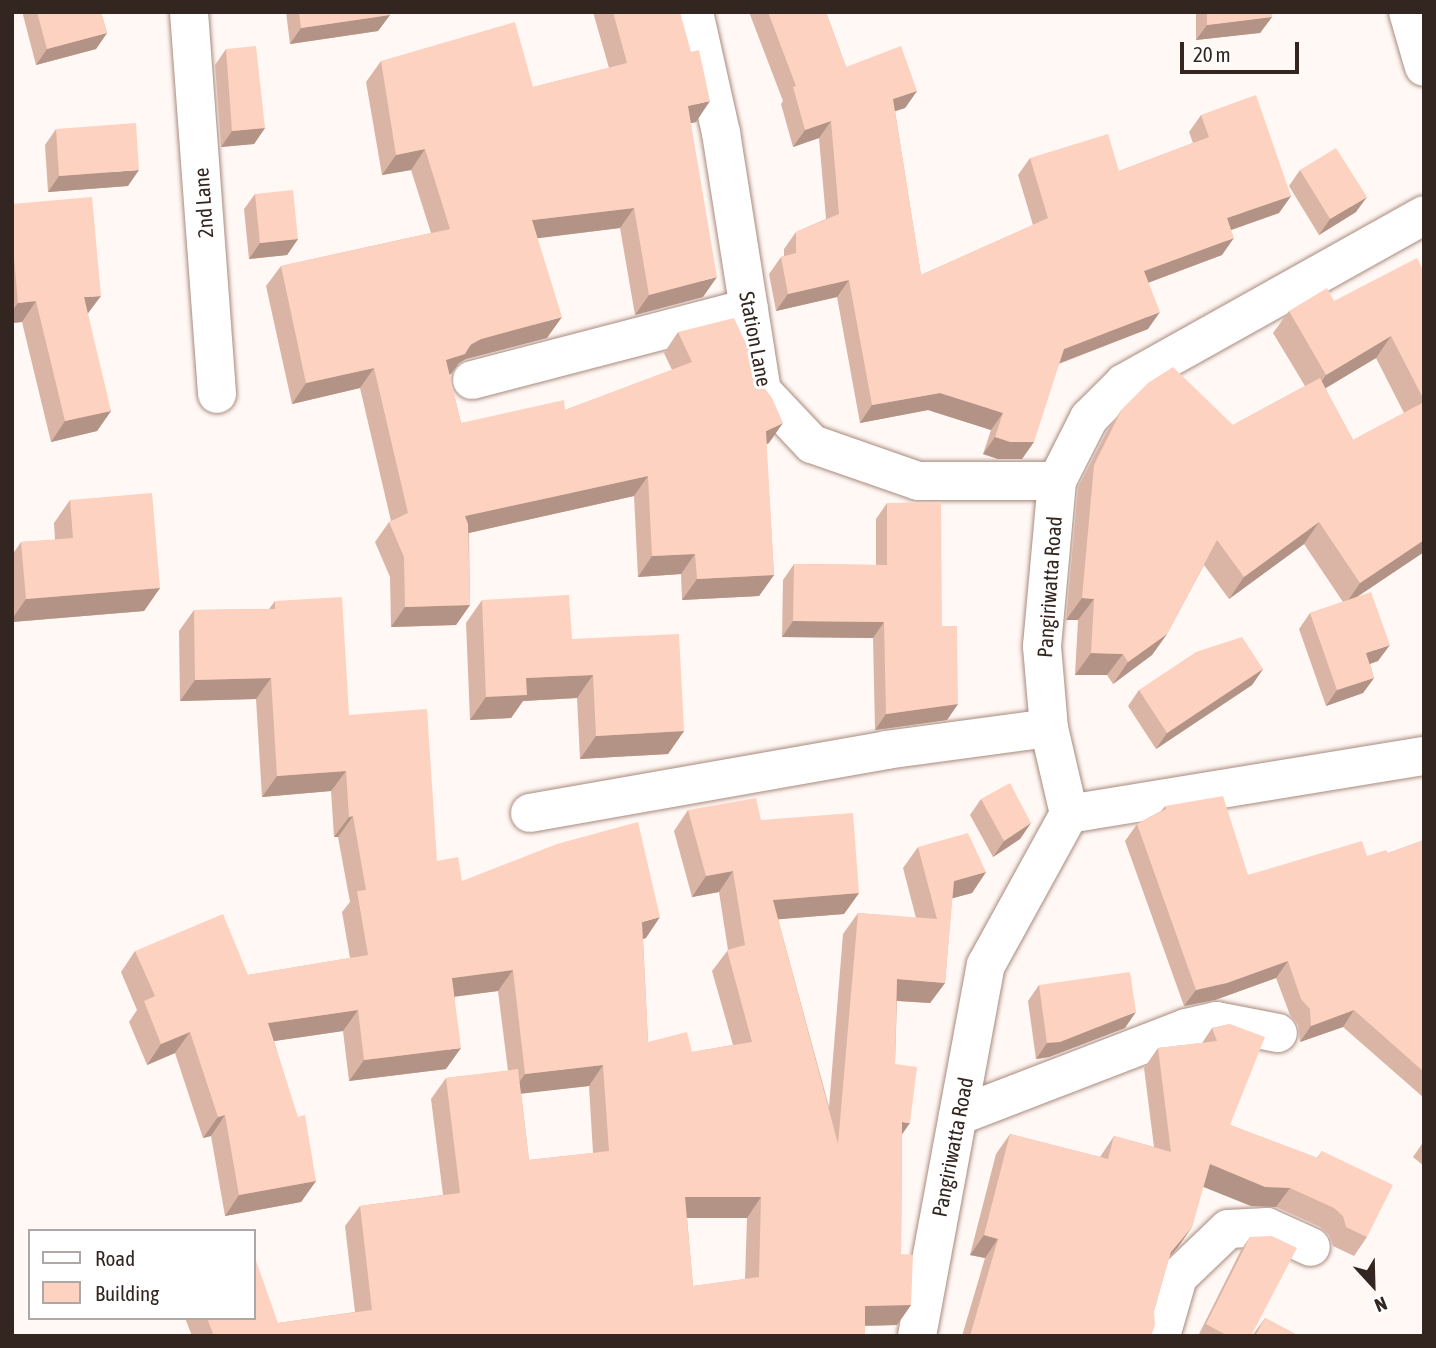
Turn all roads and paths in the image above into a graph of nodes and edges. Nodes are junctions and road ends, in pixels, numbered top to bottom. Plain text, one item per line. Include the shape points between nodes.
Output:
1 (188, 12) edge
2 (694, 12) edge
3 (1408, 12) edge
4 (1424, 67) edge
5 (1424, 215) edge
6 (749, 307) junction
7 (472, 380) dead end
8 (217, 394) dead end
9 (1057, 481) junction
10 (1049, 728) junction
11 (1424, 756) edge
12 (530, 813) dead end
13 (1069, 814) junction
14 (1278, 1033) dead end
15 (958, 1116) junction
16 (1311, 1247) dead end
17 (917, 1336) edge
18 (1161, 1336) edge

1 - 8 street, 2nd Lane
2 - 6 street, Station Lane via 721,133
3 - 4 street
5 - 9 street, Pangiriwatta Road via 1124,383 1089,418
6 - 7 street
6 - 9 street, Station Lane via 762,391 812,444 918,481
9 - 10 street, Pangiriwatta Road via 1041,646
10 - 12 street via 886,750
10 - 13 street, Pangiriwatta Road
11 - 13 street
13 - 15 street, Pangiriwatta Road via 986,965
14 - 15 street via 1216,1021 1186,1028
15 - 17 street, Pangiriwatta Road
16 - 18 street via 1268,1227 1228,1229 1178,1277

